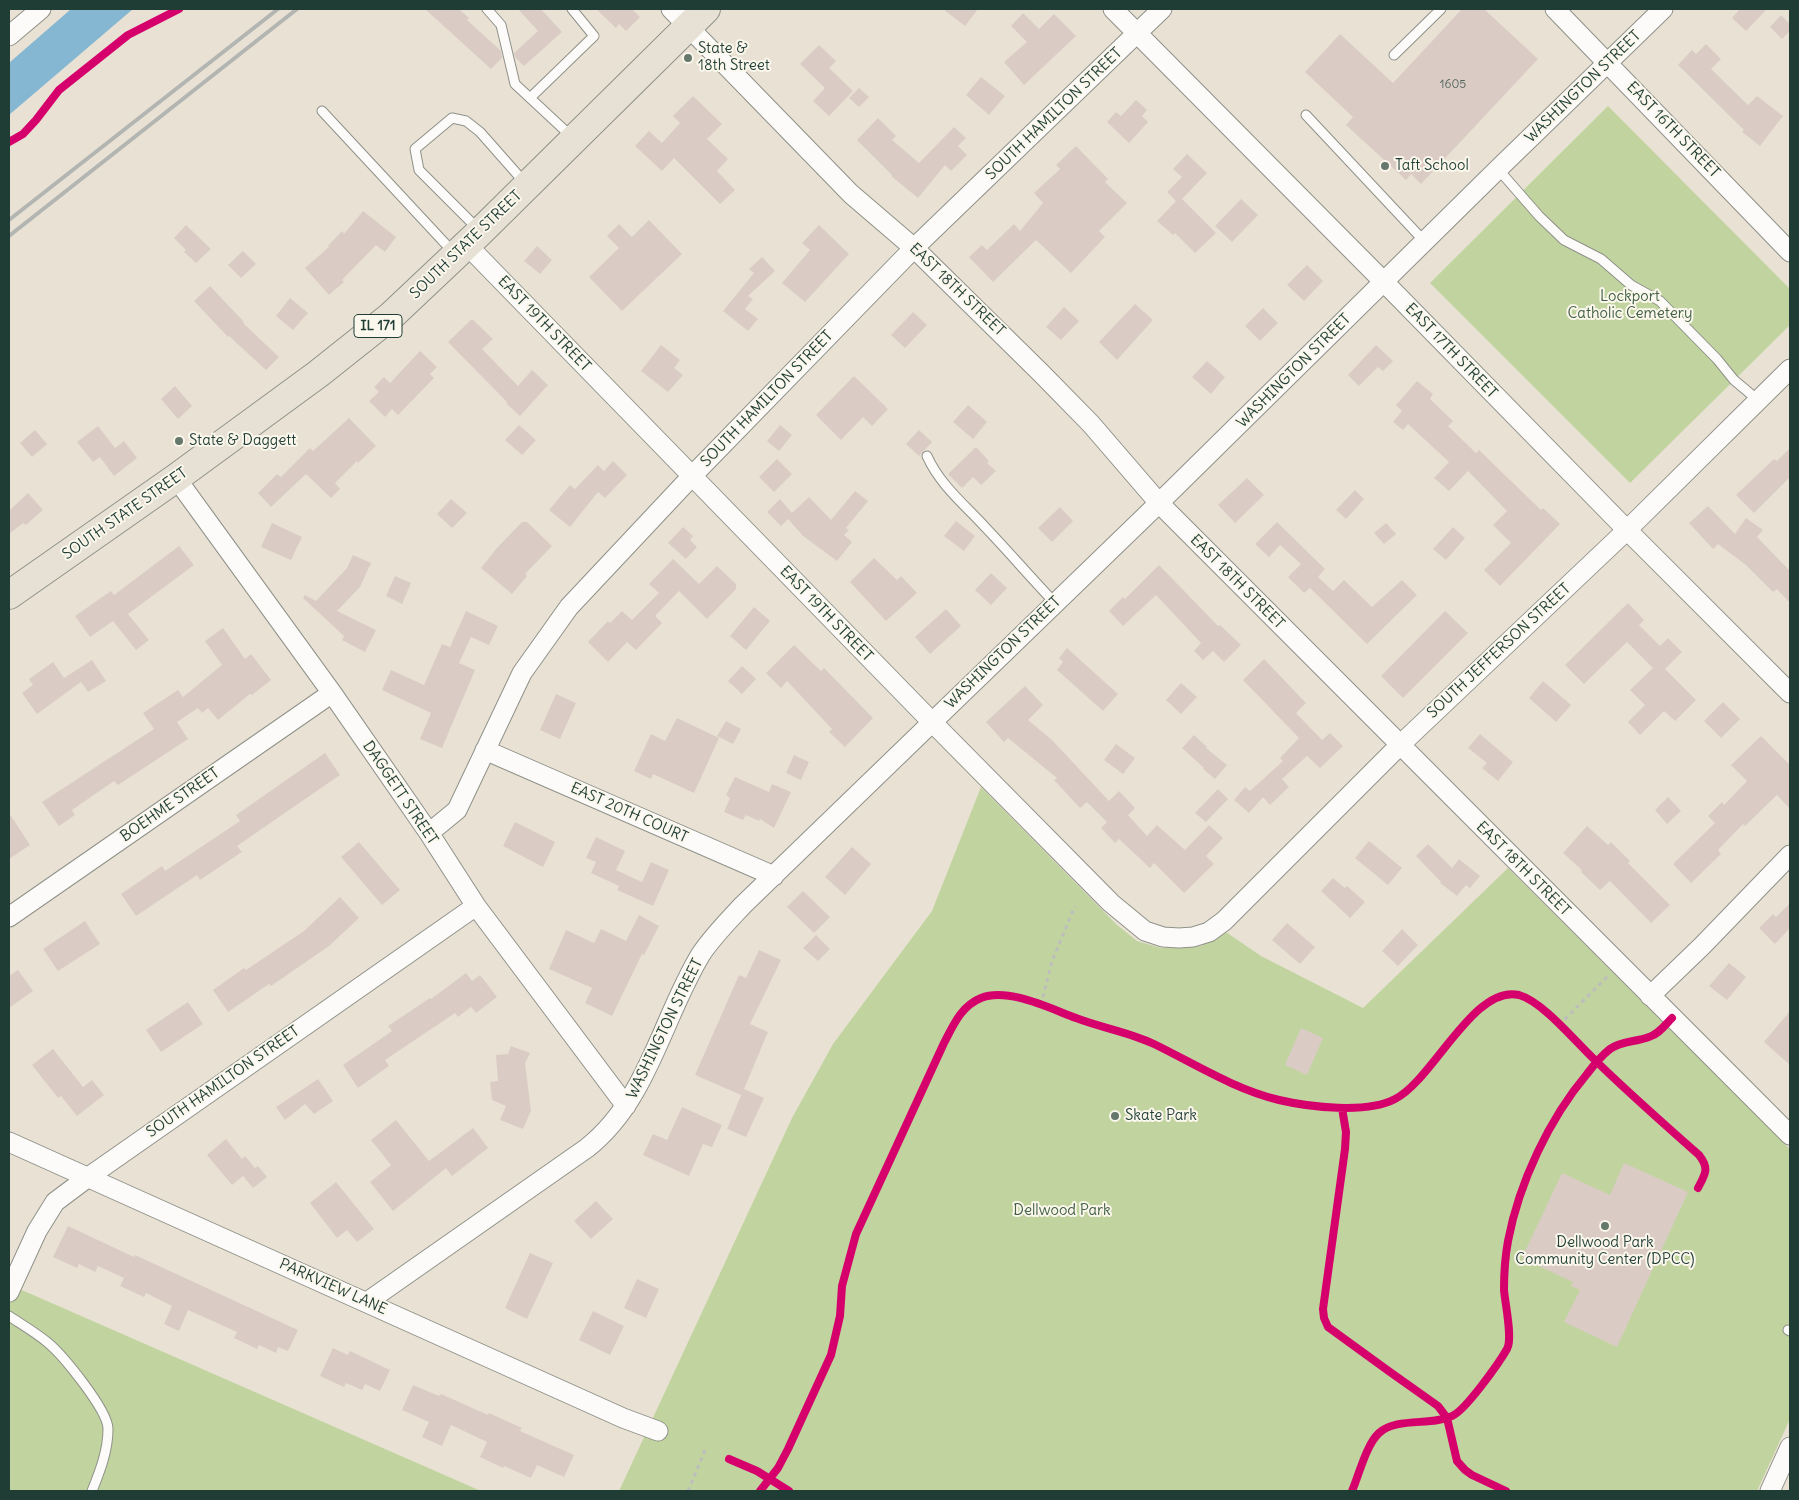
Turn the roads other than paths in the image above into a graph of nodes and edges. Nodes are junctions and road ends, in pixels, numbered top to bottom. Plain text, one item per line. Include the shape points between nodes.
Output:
1 (41, 9) edge
2 (487, 9) edge
3 (572, 9) edge
4 (1113, 9) edge
5 (1162, 9) edge
6 (1441, 9) edge
7 (1555, 9) edge
8 (1663, 9) edge
9 (688, 14) edge
10 (1137, 34) junction
11 (9, 36) edge
12 (1394, 55) dead end
13 (1608, 62) junction
14 (530, 98) junction
15 (322, 111) dead end
16 (1306, 115) dead end
17 (574, 139) junction
18 (1498, 169) junction
19 (527, 186) junction
20 (1425, 242) junction
21 (468, 244) junction
22 (914, 248) junction
23 (1790, 252) edge
24 (1384, 282) junction
25 (1790, 370) edge
26 (1759, 401) junction
27 (927, 456) dead end
28 (692, 476) junction
29 (176, 478) junction
30 (1159, 504) junction
31 (1627, 530) junction
32 (9, 596) edge
33 (1055, 603) junction
34 (332, 693) junction
35 (1790, 693) edge
36 (932, 721) junction
37 (1400, 746) junction
38 (484, 750) junction
39 (429, 833) junction
40 (1790, 855) edge
41 (774, 876) junction
42 (476, 906) junction
43 (9, 917) edge
44 (1208, 932) joint
45 (1650, 996) junction
46 (626, 1106) junction
47 (1790, 1135) edge
48 (9, 1142) edge
49 (87, 1178) junction
50 (9, 1292) edge
51 (367, 1302) junction
52 (9, 1316) edge
53 (658, 1431) dead end
54 (1790, 1447) edge
55 (92, 1491) edge
56 (1770, 1491) edge

1 - 11 street
2 - 14 lane via 501,25 515,84
3 - 14 lane via 594,36
4 - 10 street, EAST 17TH STREET
5 - 10 street, SOUTH HAMILTON STREET
6 - 12 lane
7 - 13 street, EAST 16TH STREET
8 - 13 street, WASHINGTON STREET
9 - 17 main road, SOUTH STATE STREET / IL 171
9 - 22 street, EAST 18TH STREET via 851,194
10 - 22 street, SOUTH HAMILTON STREET
10 - 24 street, EAST 17TH STREET
13 - 18 street, WASHINGTON STREET
13 - 23 street, EAST 16TH STREET
14 - 17 lane
15 - 21 lane
16 - 20 lane
17 - 19 main road, SOUTH STATE STREET / IL 171
18 - 20 street, WASHINGTON STREET
18 - 26 lane via 1564,240 1601,259 1631,285 1660,301 1734,380
19 - 21 main road, SOUTH STATE STREET / IL 171
19 - 21 lane via 480,132 466,121 452,118 415,149 419,170
20 - 24 street, WASHINGTON STREET
21 - 28 street, EAST 19TH STREET
21 - 29 main road, SOUTH STATE STREET / IL 171 via 377,327
22 - 28 street, SOUTH HAMILTON STREET
22 - 30 street, EAST 18TH STREET via 1091,424
24 - 30 street, WASHINGTON STREET
24 - 31 street, EAST 17TH STREET
25 - 26 street, SOUTH JEFFERSON STREET
26 - 31 street, SOUTH JEFFERSON STREET
27 - 33 lane via 932,468 950,490
28 - 36 street, EAST 19TH STREET
28 - 38 street, SOUTH HAMILTON STREET via 568,607 522,673
29 - 32 main road, SOUTH STATE STREET / IL 171
29 - 34 street, DAGGETT STREET
30 - 33 street, WASHINGTON STREET
30 - 37 street, EAST 18TH STREET
31 - 35 street, EAST 17TH STREET
31 - 37 street, SOUTH JEFFERSON STREET
33 - 36 street, WASHINGTON STREET
34 - 39 street, DAGGETT STREET
34 - 43 street, BOEHME STREET
36 - 41 street, WASHINGTON STREET
36 - 44 street, EAST 19TH STREET via 1110,902 1145,931 1163,937 1193,937
37 - 44 street, SOUTH JEFFERSON STREET via 1224,921
37 - 45 street, EAST 18TH STREET
38 - 39 street, SOUTH HAMILTON STREET via 457,810
38 - 41 street, EAST 20TH COURT
39 - 42 street, DAGGETT STREET
40 - 45 street
41 - 46 street, WASHINGTON STREET via 743,905 702,953
42 - 46 street, DAGGETT STREET
42 - 49 street, SOUTH HAMILTON STREET
45 - 47 street, EAST 18TH STREET
46 - 51 street, WASHINGTON STREET via 608,1130 587,1148
48 - 49 street, PARKVIEW LANE
49 - 50 street, SOUTH HAMILTON STREET via 55,1202 37,1231
49 - 51 street, PARKVIEW LANE
51 - 53 street, PARKVIEW LANE
52 - 55 lane via 48,1342 99,1406 108,1427 105,1457
54 - 56 street

